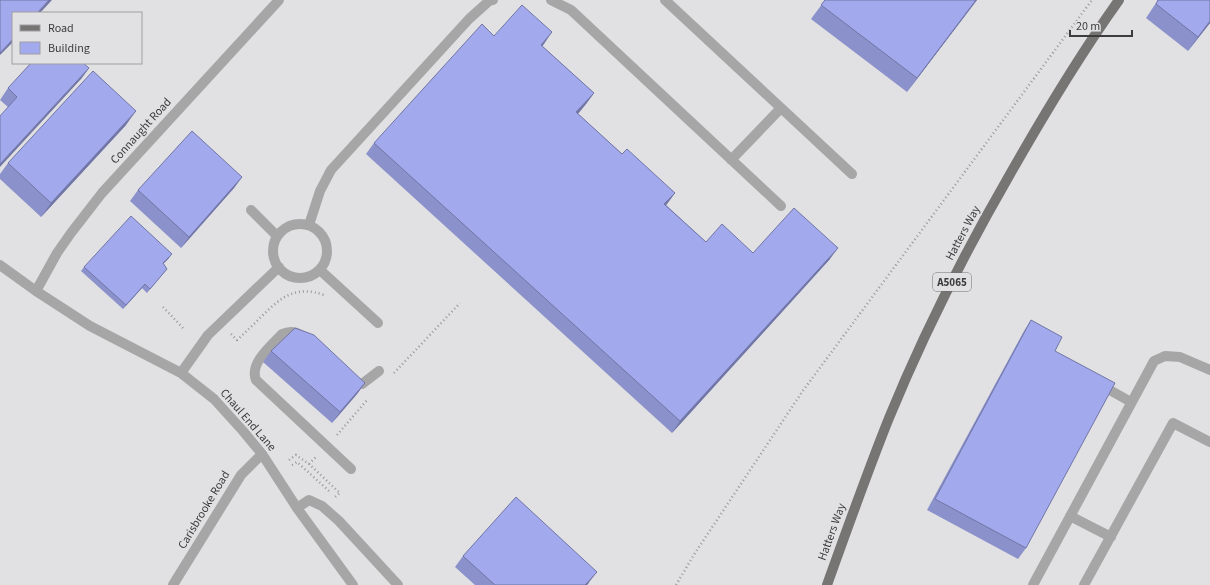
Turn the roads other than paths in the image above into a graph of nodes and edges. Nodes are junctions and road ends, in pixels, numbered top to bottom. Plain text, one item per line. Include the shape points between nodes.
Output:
1 (279, 0) edge
2 (493, 0) edge
3 (551, 0) edge
4 (665, 0) edge
5 (1119, 0) edge
6 (781, 108) junction
7 (731, 160) junction
8 (852, 174) dead end
9 (781, 206) dead end
10 (251, 210) dead end
11 (309, 224) junction
12 (277, 236) junction
13 (0, 265) edge
14 (279, 267) junction
15 (320, 270) junction
16 (36, 291) junction
17 (378, 323) dead end
18 (308, 341) edge
19 (1210, 370) edge
20 (379, 371) dead end
21 (181, 373) junction
22 (342, 374) edge
23 (1090, 379) edge
24 (1131, 402) junction
25 (1210, 442) edge
26 (262, 454) junction
27 (351, 469) dead end
28 (297, 508) junction
29 (1070, 516) junction
30 (1111, 537) junction
31 (173, 585) edge
32 (353, 585) edge
33 (398, 585) edge
34 (827, 585) edge
35 (1033, 585) edge
36 (1084, 585) edge

1 - 16 street, Connaught Road via 102,193 70,233
2 - 11 street via 469,19 331,170 320,191
3 - 7 street via 571,10
4 - 6 street
5 - 34 main road, Hatters Way / A5065 via 1037,126 984,219 934,318 890,417
6 - 7 street
6 - 8 street
7 - 9 street
10 - 12 street
11 - 12 street via 291,225
11 - 15 street via 320,232 327,244 328,253
12 - 14 street via 273,252
13 - 16 street, Chaul End Lane
14 - 15 street via 294,277 304,278
14 - 21 street via 208,335
15 - 17 street
16 - 21 street, Chaul End Lane via 90,326
18 - 27 street via 292,331 282,334 258,361 254,375 256,380
19 - 24 street via 1180,357 1165,356 1154,361
20 - 22 street via 362,384 354,383
21 - 26 street, Chaul End Lane via 214,399
23 - 24 street
24 - 29 street
25 - 30 street via 1173,423
26 - 28 street, Chaul End Lane
26 - 31 street, Carisbrooke Road via 240,475
28 - 32 street, Chaul End Lane
28 - 33 street via 309,500 322,506
29 - 30 street
29 - 35 street
30 - 36 street

